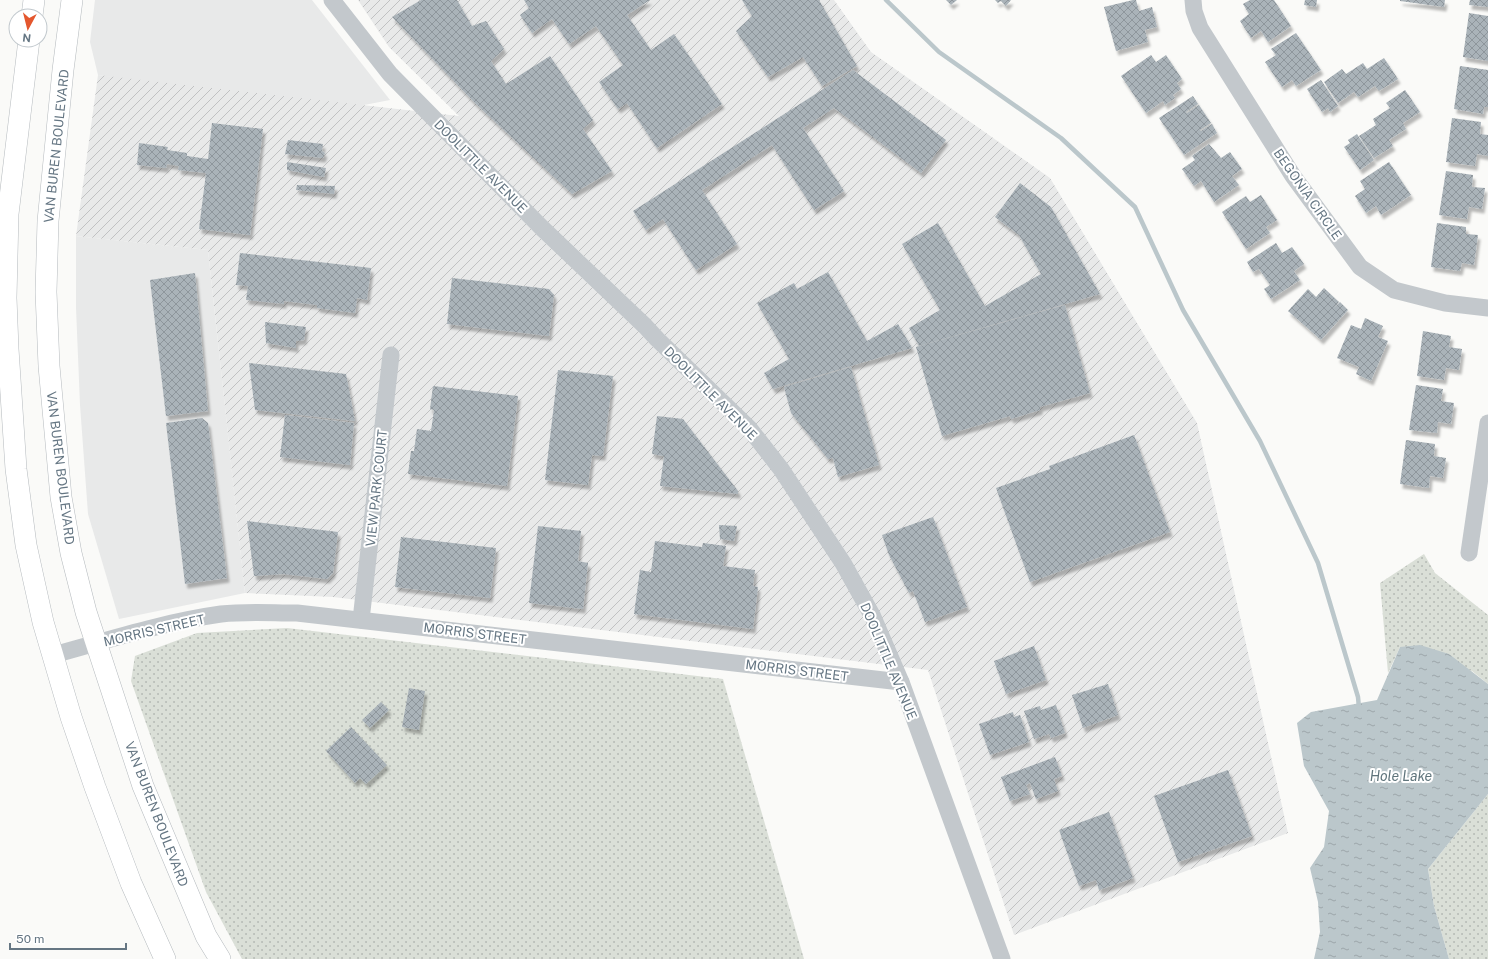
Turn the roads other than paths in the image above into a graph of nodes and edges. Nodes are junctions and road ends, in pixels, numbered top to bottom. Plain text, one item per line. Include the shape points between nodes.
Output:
1 (72, 0) edge
2 (332, 0) edge
3 (1193, 0) edge
4 (28, 48) edge
5 (1488, 308) edge
6 (391, 355) dead end
7 (1488, 422) edge
8 (1469, 554) dead end
9 (361, 620) junction
10 (96, 643) junction
11 (53, 655) junction
12 (901, 682) junction
13 (164, 959) edge
14 (220, 959) edge
15 (1002, 959) edge

1 - 10 main road, VAN BUREN BOULEVARD via 48,221 48,358 67,532
2 - 12 street, DOOLITTLE AVENUE via 390,74 542,228 749,428 781,469 843,563 873,617
3 - 5 street, BEGONIA CIRCLE via 1200,28 1293,176 1360,267 1394,290 1446,303
4 - 11 main road via 8,214 8,349 16,469 26,545
6 - 9 street, VIEW PARK COURT
7 - 8 street
9 - 10 street, MORRIS STREET via 297,613 244,612 187,620
9 - 12 street, MORRIS STREET
10 - 11 street, MORRIS STREET
10 - 14 main road, VAN BUREN BOULEVARD via 143,786 206,936
11 - 13 main road via 96,791 131,883
12 - 15 street, DOOLITTLE AVENUE

